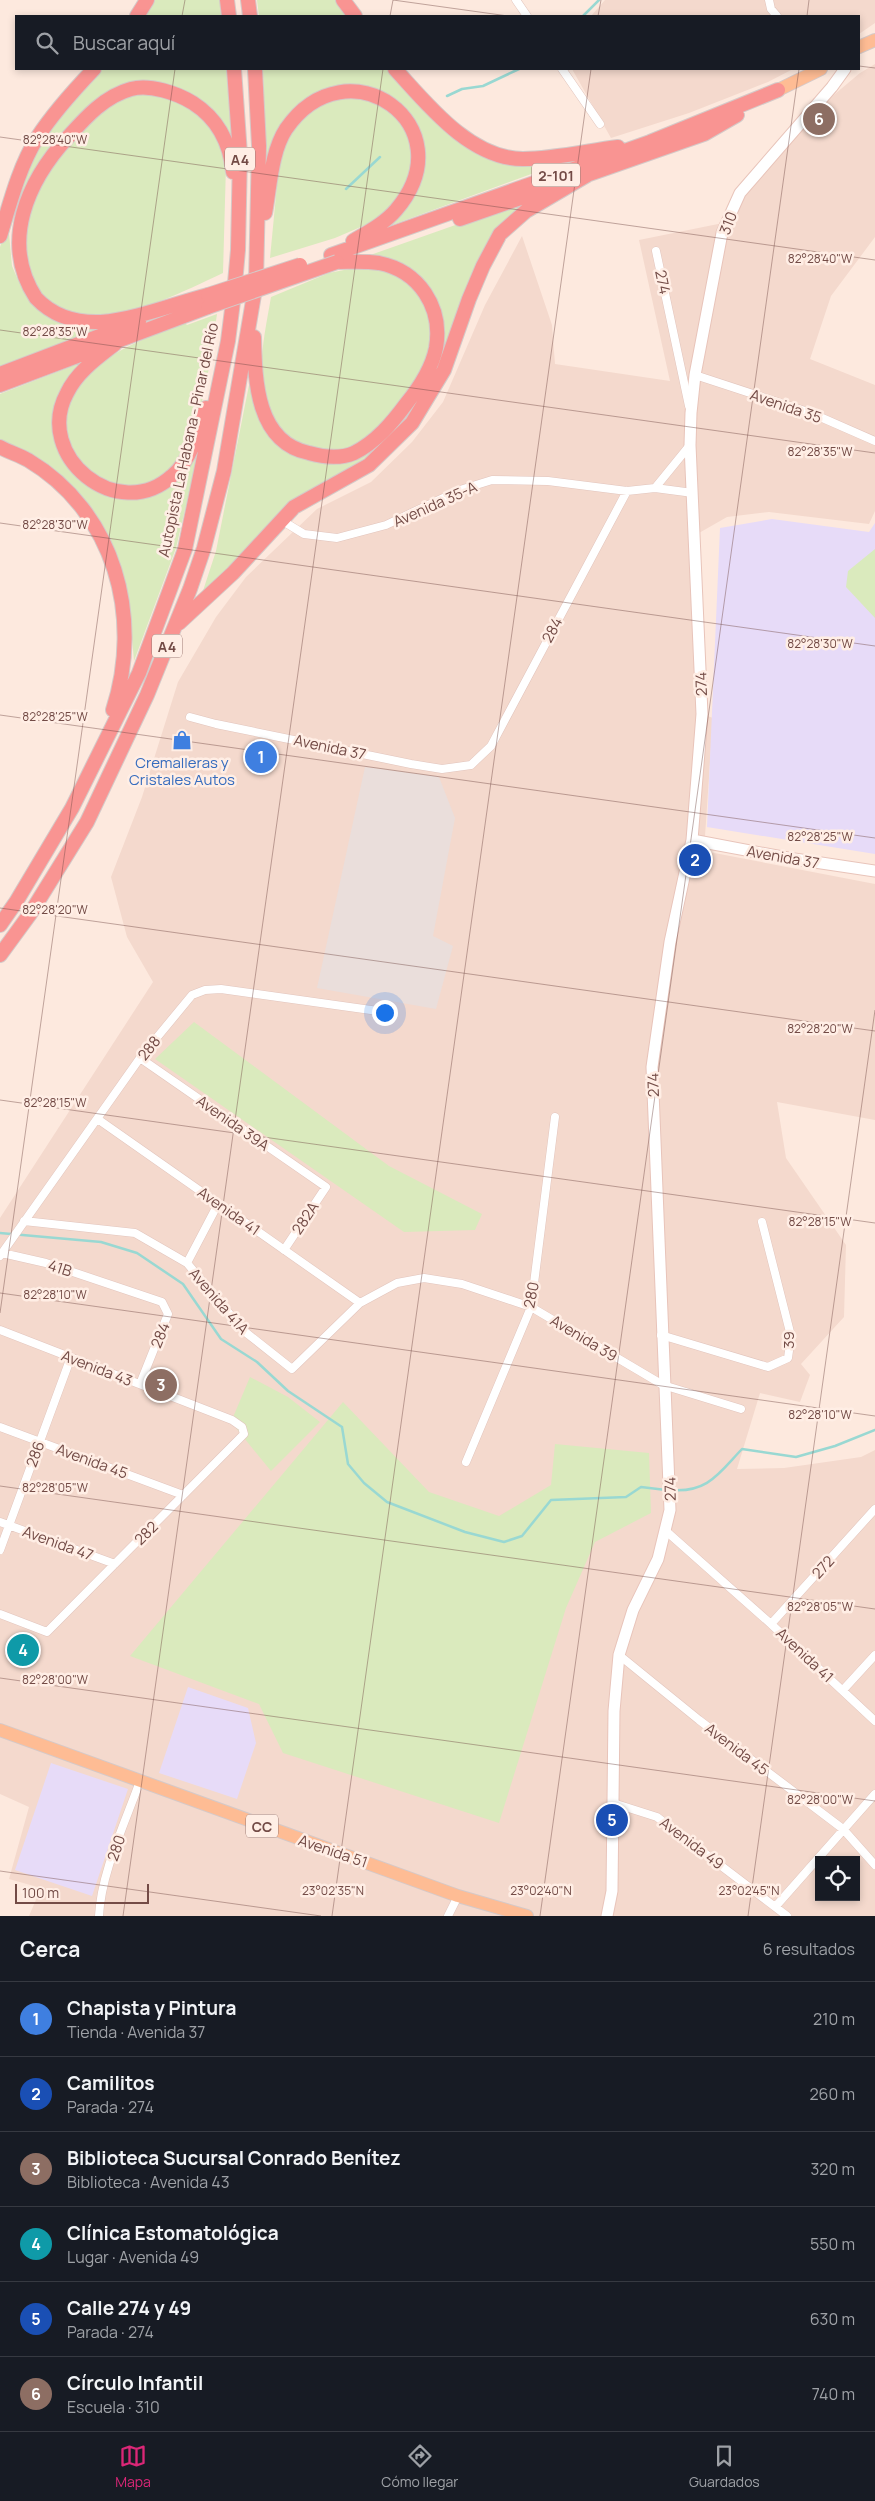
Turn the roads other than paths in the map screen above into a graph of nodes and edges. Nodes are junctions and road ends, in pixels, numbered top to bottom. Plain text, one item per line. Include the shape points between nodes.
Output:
1 (147, 0) edge
2 (227, 0) edge
3 (248, 0) edge
4 (343, 0) edge
5 (516, 0) edge
6 (769, 0) edge
7 (138, 15) edge
8 (229, 15) edge
9 (250, 15) edge
10 (354, 15) edge
11 (526, 15) edge
12 (776, 15) edge
13 (875, 40) edge
14 (860, 47) edge
15 (93, 70) edge
16 (234, 70) edge
17 (255, 70) edge
18 (396, 70) edge
19 (563, 70) edge
20 (819, 70) edge
21 (844, 70) edge
22 (778, 90) junction
23 (600, 124) dead end
24 (650, 142) junction
25 (589, 174) junction
26 (0, 236) edge
27 (258, 247) junction
28 (238, 250) junction
29 (656, 251) dead end
30 (334, 258) junction
31 (208, 301) junction
32 (253, 305) junction
33 (228, 341) junction
34 (114, 344) junction
35 (0, 374) edge
36 (695, 375) junction
37 (0, 385) edge
38 (691, 414) junction
39 (875, 441) edge
40 (690, 445) junction
41 (0, 448) edge
42 (655, 488) junction
43 (627, 491) junction
44 (692, 493) junction
45 (281, 520) junction
46 (175, 627) junction
47 (190, 717) dead end
48 (471, 765) joint
49 (72, 808) junction
50 (692, 840) junction
51 (875, 871) edge
52 (0, 925) edge
53 (0, 955) edge
54 (378, 1011) dead end
55 (140, 1058) junction
56 (555, 1117) dead end
57 (98, 1120) junction
58 (326, 1187) joint
59 (218, 1204) junction
60 (24, 1221) junction
61 (762, 1222) dead end
62 (284, 1250) junction
63 (1, 1254) edge
64 (186, 1263) junction
65 (360, 1303) junction
66 (531, 1307) junction
67 (168, 1314) joint
68 (0, 1330) edge
69 (661, 1335) junction
70 (71, 1357) junction
71 (140, 1384) junction
72 (663, 1385) junction
73 (741, 1409) dead end
74 (0, 1427) edge
75 (244, 1434) joint
76 (40, 1442) junction
77 (466, 1462) dead end
78 (184, 1495) junction
79 (875, 1510) edge
80 (0, 1522) edge
81 (9, 1525) junction
82 (666, 1531) junction
83 (0, 1550) edge
84 (115, 1564) junction
85 (0, 1614) edge
86 (771, 1624) junction
87 (619, 1655) junction
88 (875, 1655) edge
89 (842, 1690) junction
90 (875, 1720) edge
91 (0, 1730) edge
92 (140, 1781) junction
93 (875, 1794) edge
94 (613, 1803) junction
95 (843, 1829) junction
96 (875, 1865) edge
97 (458, 1896) junction
98 (776, 1906) junction
99 (99, 1916) edge
100 (448, 1916) edge
101 (527, 1916) edge
102 (607, 1916) edge
103 (787, 1916) edge

1 - 7 highway
2 - 8 highway
3 - 9 highway
4 - 10 highway
5 - 11 street
6 - 12 street
13 - 14 main road
15 - 26 highway via 38,137 22,171
16 - 28 highway, Autopista La Habana - Pinar del Río / A4 via 240,154
17 - 27 highway, A4 via 259,146
18 - 24 highway via 445,123 489,151 521,159
19 - 23 street
20 - 22 main road, 2-101
21 - 36 street, 310 via 740,193 722,233
22 - 24 highway, 2-101
22 - 25 highway, 2-101 via 704,134
24 - 30 highway, 2-101
25 - 30 highway, 2-101
25 - 45 highway via 526,211 500,234 469,299 444,370 412,423 369,465 294,507
27 - 30 highway via 276,152 286,130 312,102 345,90 366,92 387,101 408,119 419,148 417,172 395,211
27 - 32 highway, A4
28 - 31 highway via 233,171 224,138 212,118 200,108 170,93 132,89 110,98 90,113 54,153 20,206 12,235 15,264 34,296 55,314 101,322
28 - 33 highway, Autopista La Habana - Pinar del Río / A4
29 - 38 street, 274
30 - 31 highway, 2-101, bridge
30 - 32 highway via 378,263 416,280 429,299 438,327 436,349 412,396 392,424 353,453 324,457 300,452 271,428 262,409 258,389
31 - 34 highway, 2-101
31 - 35 highway, 2-101
32 - 46 highway, A4 via 224,472 204,548
33 - 34 highway via 198,434 187,456 165,481 137,492 117,492 84,476 66,451 59,424 67,393 78,376
33 - 49 highway, Autopista La Habana - Pinar del Río / A4 via 184,549 138,673
34 - 37 highway, 2-101
36 - 38 street, 310
36 - 39 street, Avenida 35 via 811,413
38 - 40 street, 274
40 - 42 street
40 - 44 street, 274
41 - 49 highway via 28,460 59,483 86,514 104,543 119,579 126,636 123,676 113,709
42 - 43 street, Avenida 35-A
42 - 44 street, Avenida 35-A
43 - 45 street, Avenida 35-A via 548,481 492,480 460,490 386,525 337,538 304,534
43 - 48 street, 284 via 491,746
44 - 50 street, 274 via 702,714
45 - 46 highway via 233,573
46 - 53 highway, A4 via 88,822
47 - 48 street, Avenida 37 via 411,764 442,769
49 - 52 highway, Autopista La Habana - Pinar del Río / A4
50 - 51 street, Avenida 37
50 - 69 street, 274 via 670,942 652,1067
54 - 55 street, 288 via 221,989 205,990 192,995
55 - 57 street, 288
55 - 58 street, Avenida 39A
56 - 66 street, 280
57 - 59 street, Avenida 41
57 - 60 street, 288
58 - 62 street, 282A
59 - 62 street, Avenida 41
59 - 64 street
60 - 63 street, 288
60 - 64 street, Avenida 41A via 135,1233
61 - 69 street, 39 via 791,1336 788,1358 768,1367
62 - 65 street, Avenida 41
63 - 67 street, 41B via 46,1263 162,1302
64 - 65 street, Avenida 41A via 244,1331 292,1369
65 - 66 street, Avenida 39 via 397,1283 424,1278 462,1284
66 - 72 street, Avenida 39
66 - 77 street, 280
67 - 71 street, 284
68 - 70 street, Avenida 43
69 - 72 street, 274
70 - 71 street, Avenida 43
70 - 76 street, 286
71 - 75 street, Avenida 43 via 232,1420 242,1427
72 - 73 street, Avenida 39
72 - 82 street, 274 via 670,1478
74 - 76 street, Avenida 45
75 - 78 street, 282
76 - 78 street, Avenida 45
76 - 81 street, 286
78 - 84 street, 282
79 - 86 street, 272
80 - 81 street, Avenida 47
81 - 83 street, 286
81 - 84 street, Avenida 47
82 - 86 street, Avenida 41
82 - 87 street, 274
84 - 85 street, 282 via 47,1632
86 - 89 street, Avenida 41
87 - 94 street, 274 via 614,1711
87 - 95 street, Avenida 45
88 - 89 street
89 - 90 street, Avenida 41
91 - 92 main road, Avenida 51 / CC
92 - 97 main road, Avenida 51 / CC
92 - 99 street, 280 via 108,1872
93 - 95 street
94 - 98 street, Avenida 49 via 657,1816
94 - 102 street, 274 via 612,1891
95 - 96 street, Avenida 45
95 - 98 street
97 - 100 street
97 - 101 main road, Avenida 51 / CC
98 - 103 street, Avenida 49

